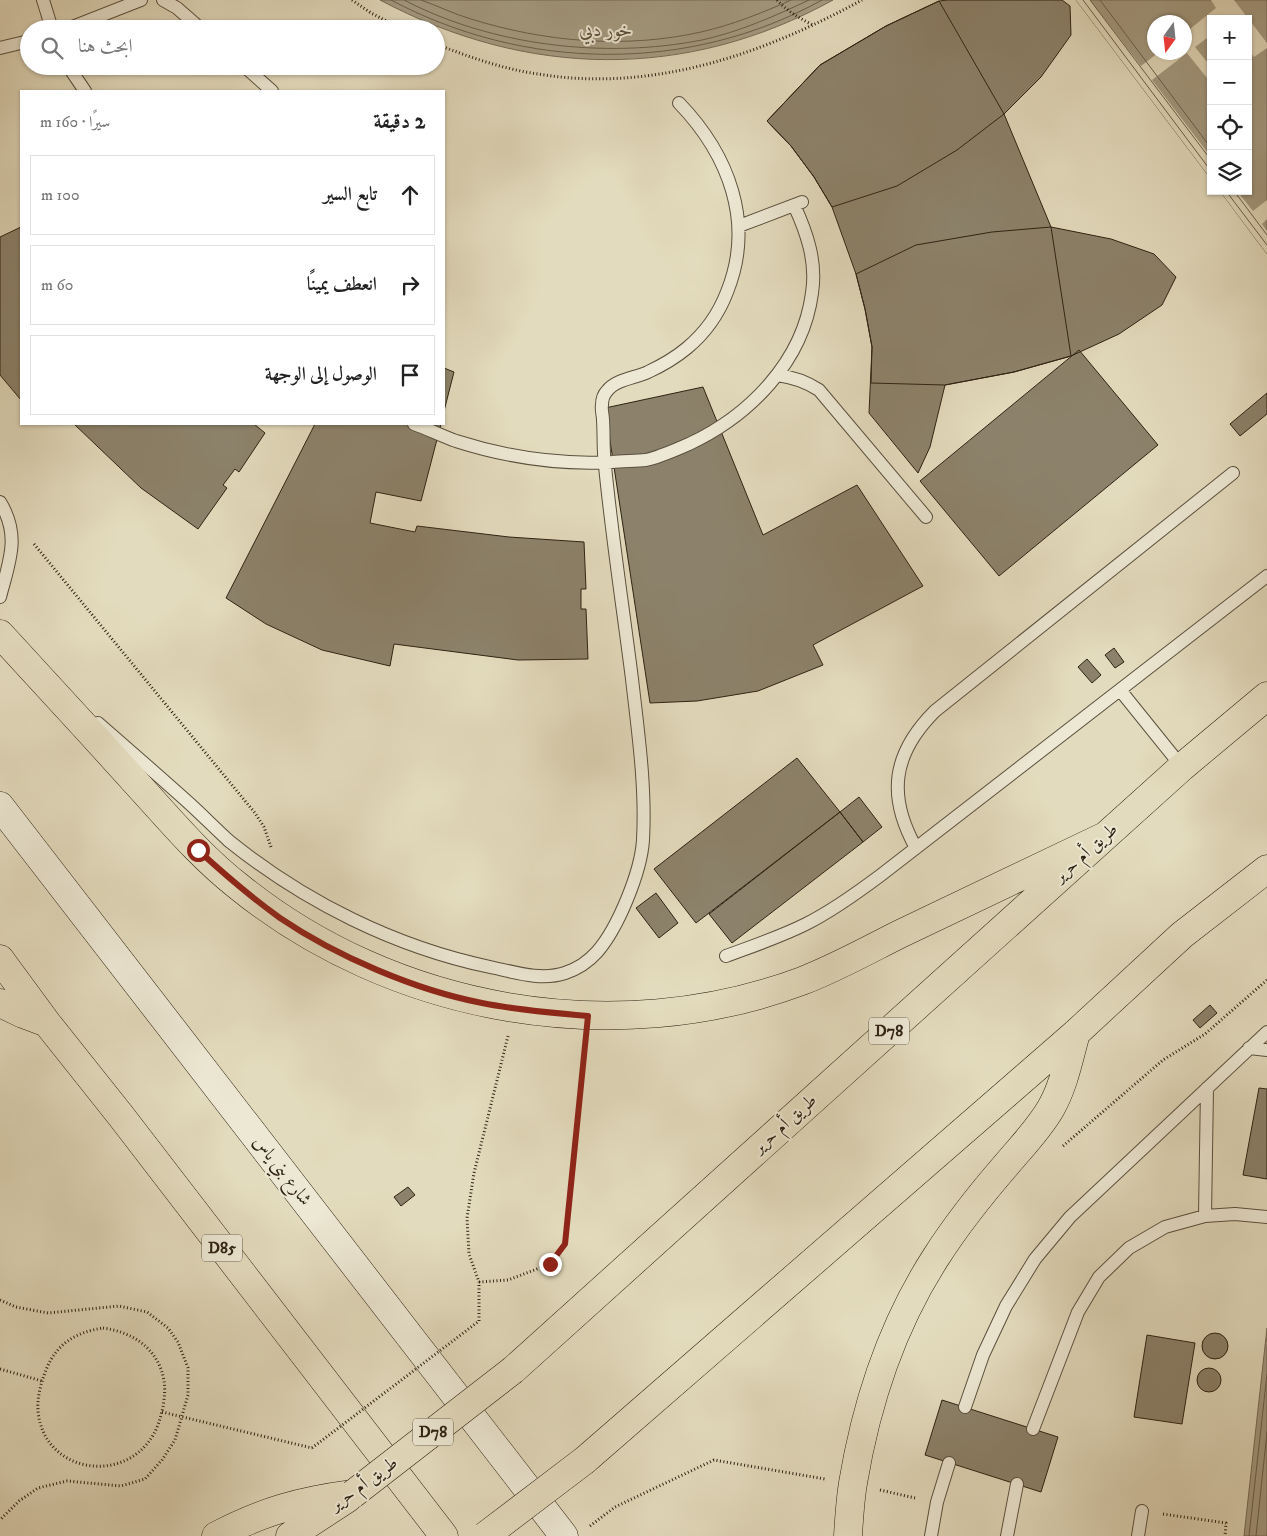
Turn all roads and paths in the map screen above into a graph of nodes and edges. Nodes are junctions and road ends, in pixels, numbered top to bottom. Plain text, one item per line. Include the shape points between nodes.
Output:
1 (43, 0) edge
2 (141, 0) edge
3 (163, 0) edge
4 (352, 0) edge
5 (776, 0) edge
6 (862, 0) edge
7 (49, 20) edge
8 (90, 20) edge
9 (191, 20) edge
10 (385, 20) edge
11 (813, 25) junction
12 (20, 43) edge
13 (0, 48) edge
14 (445, 48) edge
15 (74, 75) edge
16 (254, 75) edge
17 (84, 90) edge
18 (271, 90) edge
19 (679, 104) dead end
20 (740, 226) junction
21 (777, 375) junction
22 (416, 425) edge
23 (604, 462) junction
24 (1233, 473) dead end
25 (0, 502) edge
26 (8, 516) junction
27 (926, 517) dead end
28 (1267, 576) edge
29 (0, 597) edge
30 (5, 640) edge
31 (1120, 690) junction
32 (1267, 696) edge
33 (1182, 767) junction
34 (0, 806) edge
35 (1103, 837) junction
36 (916, 848) junction
37 (1267, 869) edge
38 (272, 873) junction
39 (726, 956) dead end
40 (0, 959) edge
41 (1267, 980) edge
42 (0, 1003) edge
43 (514, 1008) junction
44 (588, 1016) junction
45 (47, 1023) junction
46 (1267, 1032) edge
47 (1076, 1033) junction
48 (1249, 1048) junction
49 (1267, 1050) edge
50 (1207, 1088) junction
51 (1062, 1147) dead end
52 (1205, 1216) junction
53 (1267, 1217) edge
54 (479, 1282) junction
55 (0, 1300) edge
56 (0, 1369) edge
57 (42, 1381) junction
58 (965, 1407) dead end
59 (162, 1412) junction
60 (182, 1416) junction
61 (1032, 1428) dead end
62 (949, 1463) dead end
63 (853, 1484) junction
64 (1017, 1484) dead end
65 (353, 1494) junction
66 (937, 1502) junction
67 (1142, 1511) joint
68 (0, 1520) edge
69 (575, 1533) edge
70 (216, 1536) edge
71 (290, 1536) edge
72 (444, 1536) edge
73 (484, 1536) edge
74 (848, 1536) edge
75 (931, 1536) edge
76 (1007, 1536) edge
77 (1138, 1536) edge
78 (1224, 1536) edge

1 - 7 lane
2 - 8 lane
3 - 9 lane
4 - 10 path
5 - 11 path
6 - 11 path
11 - 14 path via 708,65 604,79 538,74
12 - 13 lane
15 - 17 lane
16 - 18 lane
19 - 20 lane via 700,126 720,160 736,204
20 - 21 lane via 798,204 806,233 813,262 813,292 807,320 795,348
20 - 23 lane via 733,278 723,303 708,326 669,362 611,387 604,394 601,404
21 - 23 lane via 756,399 705,437 646,460
21 - 27 lane via 806,382 819,390
22 - 23 lane via 455,441 508,455 561,463
23 - 38 lane via 640,748 643,844 630,892 597,952 564,974 544,976 470,962 418,947 367,927
24 - 36 lane via 919,727 900,765 898,787 899,808
25 - 26 lane
26 - 29 lane via 12,545
26 - 38 path via 255,813 271,842
28 - 31 lane
30 - 38 lane via 228,840
30 - 43 main road via 198,850 281,918 377,970 428,989
31 - 33 lane
31 - 36 lane
32 - 33 main road, طريق أم حرير / D78
33 - 35 main road, طريق أم حرير / D78
34 - 69 main road, شارع بني ياس
35 - 44 main road via 800,982 695,1008 642,1015
35 - 65 main road, طريق أم حرير / D78, bridge via 513,1370
36 - 39 lane via 845,901 807,923
37 - 47 main road via 1182,935
40 - 45 main road, D85
41 - 51 path via 1205,1034 1163,1060
42 - 45 main road
43 - 44 main road
43 - 54 path via 474,1173 467,1218 468,1254
44 - 54 path via 565,1244 550,1264 508,1280
45 - 72 main road, D85
46 - 48 lane
47 - 63 main road via 1052,1107 1032,1136 969,1209 935,1258 906,1311 882,1367 865,1425
47 - 73 main road, bridge via 585,1460
48 - 49 lane
48 - 50 lane
50 - 52 lane
50 - 58 lane via 1070,1217 1035,1260 1006,1306 982,1355
52 - 53 lane
52 - 61 lane via 1165,1227 1129,1248 1099,1277 1078,1312
54 - 60 path, bridge via 479,1321 312,1448
55 - 60 path via 16,1307 48,1313 119,1306 148,1312 168,1328 178,1342 188,1368 188,1395
56 - 57 path
57 - 59 path via 54,1354 63,1343 89,1330 118,1330 144,1344 161,1368 164,1382
57 - 59 path via 38,1411 48,1440 72,1461 87,1466 102,1467 130,1460 151,1439
59 - 60 path
60 - 68 path via 176,1440 145,1478 121,1486 67,1481 38,1488
62 - 66 lane
63 - 66 path
63 - 69 path via 714,1460 615,1506
63 - 74 main road
64 - 76 lane
65 - 70 main road via 278,1508
65 - 71 main road, طريق أم حرير / D78
66 - 75 lane
67 - 77 lane
67 - 78 path via 1226,1523

